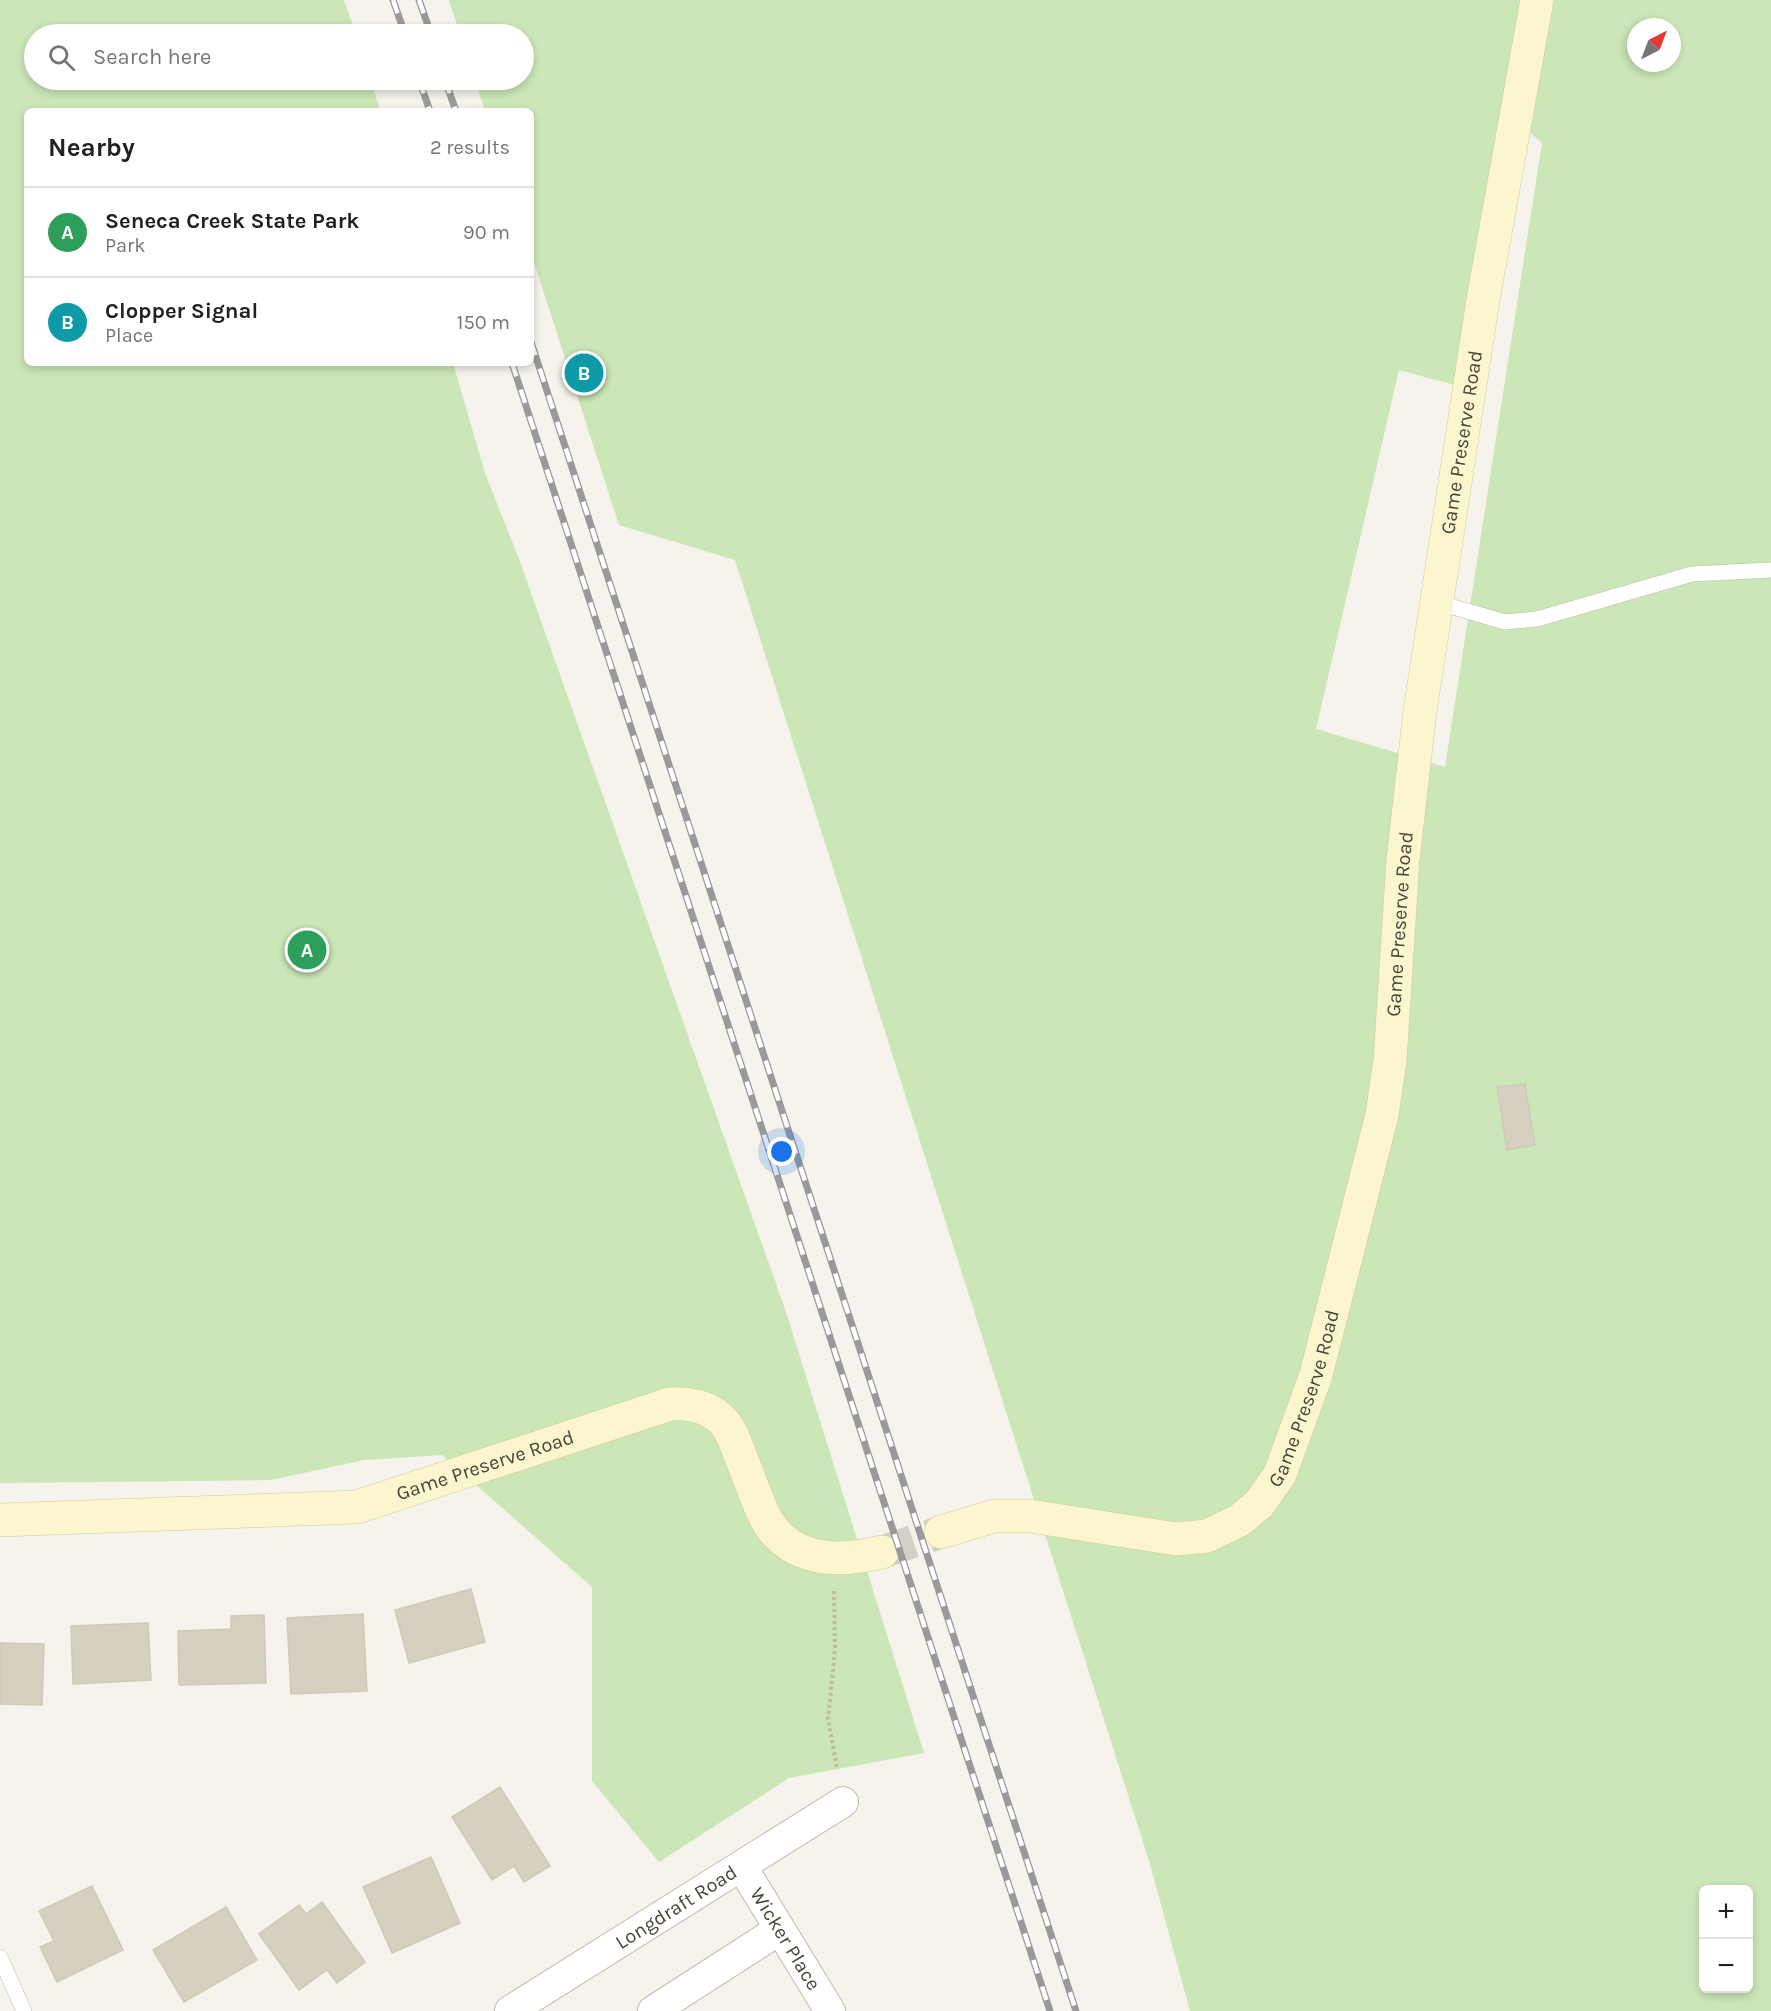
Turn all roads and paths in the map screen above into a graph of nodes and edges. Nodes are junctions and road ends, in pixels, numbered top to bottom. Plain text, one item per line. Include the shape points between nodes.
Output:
1 (1537, 0) edge
2 (1771, 570) edge
3 (1436, 602) junction
4 (0, 1520) edge
5 (941, 1532) tunnel mouth
6 (882, 1552) tunnel mouth
7 (832, 1558) junction
8 (843, 1802) joint
9 (742, 1867) junction
10 (779, 1930) junction
11 (0, 1958) edge
12 (24, 2011) edge
13 (510, 2011) edge
14 (653, 2011) edge
15 (830, 2011) edge

1 - 3 street, Game Preserve Road via 1483,300
2 - 3 lane via 1692,574 1537,619 1505,622
3 - 5 street, Game Preserve Road via 1406,837 1383,1115 1316,1375 1281,1474 1260,1503 1240,1520 1207,1536 1176,1539 1030,1516 994,1516
4 - 7 street, Game Preserve Road via 357,1507 670,1404 687,1403 723,1420 769,1523 781,1538 812,1556
6 - 7 street, Game Preserve Road via 855,1559
7 - 8 path via 835,1649 828,1719
8 - 9 street, Longdraft Road
9 - 10 street, Wicker Place
9 - 13 street, Longdraft Road
10 - 14 street
10 - 15 street, Wicker Place
11 - 12 lane

